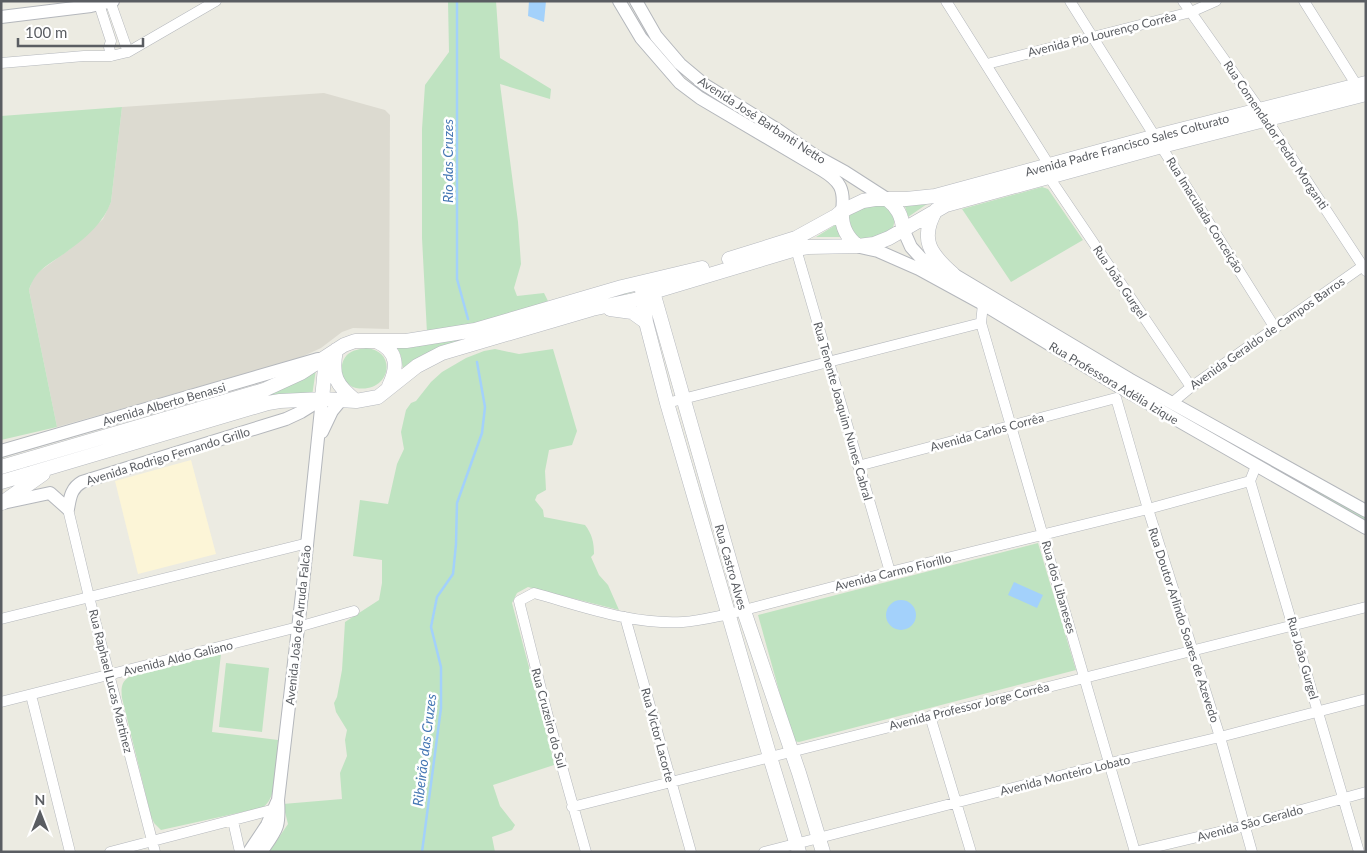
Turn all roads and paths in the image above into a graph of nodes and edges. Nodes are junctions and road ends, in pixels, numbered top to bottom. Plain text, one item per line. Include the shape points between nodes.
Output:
1 (216, 1) edge
2 (619, 1) edge
3 (636, 1) edge
4 (946, 1) edge
5 (1070, 1) edge
6 (1183, 1) edge
7 (1216, 1) edge
8 (1304, 1) edge
9 (105, 3) edge
10 (1191, 12) junction
11 (1, 17) edge
12 (1093, 36) junction
13 (110, 52) junction
14 (128, 52) junction
15 (1, 63) edge
16 (987, 64) junction
17 (1363, 91) edge
18 (1264, 115) junction
19 (1159, 141) junction
20 (1049, 171) junction
21 (886, 199) junction
22 (936, 210) junction
23 (842, 211) junction
24 (902, 229) junction
25 (858, 246) junction
26 (796, 250) junction
27 (1364, 268) edge
28 (954, 274) junction
29 (645, 288) junction
30 (984, 298) junction
31 (595, 308) junction
32 (646, 322) junction
33 (981, 323) junction
34 (1275, 328) junction
35 (378, 342) junction
36 (331, 353) junction
37 (830, 360) junction
38 (673, 362) junction
39 (657, 366) junction
40 (1191, 387) junction
41 (1123, 389) junction
42 (386, 391) junction
43 (683, 398) junction
44 (322, 399) junction
45 (341, 400) junction
46 (356, 401) junction
47 (1173, 402) junction
48 (666, 403) junction
49 (1012, 426) junction
50 (317, 449) junction
51 (1, 451) edge
52 (1266, 454) junction
53 (858, 466) junction
54 (1256, 466) junction
55 (1, 467) edge
56 (52, 468) junction
57 (1250, 481) junction
58 (1, 482) edge
59 (2, 503) edge
60 (68, 509) junction
61 (1148, 509) junction
62 (1366, 511) edge
63 (1366, 528) edge
64 (1044, 534) junction
65 (308, 543) junction
66 (890, 572) junction
67 (534, 593) joint
68 (89, 596) junction
69 (1366, 607) edge
70 (744, 611) junction
71 (354, 612) dead end
72 (729, 614) junction
73 (626, 617) junction
74 (1, 619) edge
75 (1293, 625) junction
76 (298, 627) junction
77 (1192, 650) junction
78 (109, 676) junction
79 (1084, 676) junction
80 (31, 695) junction
81 (1366, 699) edge
82 (1, 702) edge
83 (1318, 712) junction
84 (930, 716) junction
85 (1220, 737) junction
86 (791, 752) junction
87 (770, 757) junction
88 (1110, 763) junction
89 (671, 781) junction
90 (1366, 792) edge
91 (1343, 798) junction
92 (955, 802) junction
93 (277, 806) junction
94 (572, 807) junction
95 (233, 821) junction
96 (1244, 826) junction
97 (819, 837) junction
98 (152, 841) junction
99 (798, 848) edge
100 (70, 852) edge
101 (110, 852) edge
102 (155, 852) edge
103 (240, 852) edge
104 (249, 852) edge
105 (261, 852) edge
106 (586, 852) edge
107 (691, 852) edge
108 (764, 852) edge
109 (824, 852) edge
110 (971, 852) edge
111 (1135, 852) edge
112 (1252, 852) edge
113 (1358, 852) edge

1 - 14 street
2 - 23 street via 641,38 677,80 700,98 831,175 842,189
3 - 21 street, Avenida José Barbanti Netto via 656,36 680,64 705,85
4 - 16 street, Rua João Gurgel
5 - 12 street, Rua Imaculada Conceição
6 - 10 street, Rua Comendador Pedro Morganti
7 - 10 street, Avenida Pio Lourenço Corrêa
8 - 17 street
9 - 11 street
9 - 13 street via 96,16
9 - 14 street
10 - 12 street, Avenida Pio Lourenço Corrêa
10 - 18 street, Rua Comendador Pedro Morganti
12 - 16 street, Avenida Pio Lourenço Corrêa
12 - 19 street, Rua Imaculada Conceição
13 - 14 street
13 - 15 street
16 - 20 street, Rua João Gurgel
17 - 18 main road, Avenida Padre Francisco Sales Colturato
18 - 19 main road, Avenida Padre Francisco Sales Colturato
18 - 27 street, Rua Comendador Pedro Morganti
19 - 20 main road, Avenida Padre Francisco Sales Colturato
19 - 34 street, Rua Imaculada Conceição
20 - 21 main road, Avenida Padre Francisco Sales Colturato via 935,196
20 - 22 main road, Avenida Padre Francisco Sales Colturato
20 - 40 street, Rua João Gurgel
21 - 23 main road via 863,201
21 - 24 main road via 899,212
22 - 24 main road, Avenida Padre Francisco Sales Colturato
22 - 28 main road via 930,220 928,242 934,256
23 - 25 main road via 846,234
23 - 29 main road via 796,238
24 - 25 main road via 874,244
24 - 28 street, Rua Professora Adélia Izique via 921,258
25 - 26 main road
25 - 30 street, Rua Professora Adélia Izique via 878,250
26 - 29 main road
26 - 37 street, Rua Tenente Joaquim Nunes Cabral
27 - 34 street, Avenida Geraldo de Campos Barros
28 - 30 street, Rua Professora Adélia Izique
29 - 31 main road
29 - 32 main road, Rua Castro Alves
29 - 35 main road via 622,287 475,330
29 - 38 main road, Rua Castro Alves
30 - 33 street
30 - 41 street, Rua Professora Adélia Izique
31 - 32 main road via 632,312
31 - 42 main road via 442,353 417,366
32 - 39 main road, Rua Castro Alves
33 - 37 street
33 - 49 street, Rua dos Libaneses
34 - 40 street, Avenida Geraldo de Campos Barros
35 - 36 main road via 355,341
35 - 42 main road via 386,346 395,361 396,373
36 - 44 main road
36 - 46 main road via 337,382
36 - 51 street, Avenida Alberto Benassi
36 - 55 main road via 301,373 264,390
37 - 43 street
37 - 53 street, Rua Tenente Joaquim Nunes Cabral
38 - 39 main road
38 - 43 main road, Rua Castro Alves
39 - 48 main road, Rua Castro Alves
40 - 47 street, Avenida Geraldo de Campos Barros
41 - 47 street, Rua Professora Adélia Izique
41 - 49 street, Avenida Carlos Corrêa
41 - 54 street, Rua Professora Adélia Izique
41 - 61 street, Rua Doutor Arlindo Soares de Azevedo
42 - 46 main road via 378,397
43 - 48 street
43 - 70 main road, Rua Castro Alves
44 - 45 main road
44 - 50 street, Avenida João de Arruda Falcão
44 - 56 main road via 268,403
44 - 60 street, Avenida Rodrigo Fernando Grillo via 286,419 82,482 73,490
45 - 46 main road
45 - 50 street, Avenida João de Arruda Falcão via 332,411
47 - 52 street, Rua Professora Adélia Izique
48 - 72 main road, Rua Castro Alves
49 - 53 street, Avenida Carlos Corrêa
49 - 64 street, Rua dos Libaneses
50 - 65 street, Avenida João de Arruda Falcão
52 - 54 street
52 - 62 street, Rua Professora Adélia Izique
53 - 66 street, Rua Tenente Joaquim Nunes Cabral
54 - 57 street
54 - 63 street, Rua Professora Adélia Izique
56 - 58 main road
56 - 59 main road
57 - 61 street, Avenida Carmo Fiorillo
57 - 75 street, Rua João Gurgel
59 - 60 street via 50,493
60 - 68 street, Rua Raphael Lucas Martinez
61 - 64 street, Avenida Carmo Fiorillo
61 - 77 street, Rua Doutor Arlindo Soares de Azevedo
64 - 66 street, Avenida Carmo Fiorillo
64 - 79 street, Rua dos Libaneses
65 - 68 street
65 - 76 street, Avenida João de Arruda Falcão
66 - 70 street, Avenida Carmo Fiorillo
67 - 73 street, Avenida Carmo Fiorillo
67 - 94 street, Rua Cruzeiro do Sul via 519,601
68 - 74 street
68 - 78 street, Rua Raphael Lucas Martinez
69 - 75 street, Avenida Professor Jorge Corrêa
70 - 72 street, Avenida Carmo Fiorillo
70 - 86 main road, Rua Castro Alves
71 - 76 street, Avenida Aldo Galiano
72 - 73 street, Avenida Carmo Fiorillo via 683,622
72 - 87 main road, Rua Castro Alves
73 - 89 street, Rua Victor Lacorte
75 - 77 street, Avenida Professor Jorge Corrêa
75 - 83 street, Rua João Gurgel
76 - 78 street, Avenida Aldo Galiano
76 - 93 street, Avenida João de Arruda Falcão
77 - 79 street, Avenida Professor Jorge Corrêa
77 - 85 street, Rua Doutor Arlindo Soares de Azevedo
78 - 80 street, Avenida Aldo Galiano
78 - 98 street, Rua Raphael Lucas Martinez
79 - 84 street, Avenida Professor Jorge Corrêa
79 - 88 street, Rua dos Libaneses
80 - 82 street, Avenida Aldo Galiano
80 - 100 street
81 - 83 street, Avenida Monteiro Lobato
83 - 85 street, Avenida Monteiro Lobato
83 - 91 street, Rua João Gurgel
84 - 86 street, Avenida Professor Jorge Corrêa
84 - 92 street
85 - 88 street, Avenida Monteiro Lobato
85 - 96 street, Rua Doutor Arlindo Soares de Azevedo
86 - 87 street, Avenida Professor Jorge Corrêa
86 - 97 main road, Rua Castro Alves
87 - 89 street, Avenida Professor Jorge Corrêa
87 - 99 main road, Rua Castro Alves
88 - 92 street, Avenida Monteiro Lobato
88 - 111 street, Rua dos Libaneses
89 - 94 street, Avenida Professor Jorge Corrêa
89 - 107 street, Rua Victor Lacorte
90 - 91 street, Avenida São Geraldo
91 - 96 street, Avenida São Geraldo
91 - 113 street, Rua João Gurgel
92 - 97 street, Avenida Monteiro Lobato
92 - 110 street
93 - 95 street
93 - 104 street
93 - 105 street, Avenida João de Arruda Falcão via 278,828
94 - 106 street, Rua Cruzeiro do Sul
95 - 98 street
95 - 103 street
96 - 111 street, Avenida São Geraldo
96 - 112 street, Rua Doutor Arlindo Soares de Azevedo
97 - 99 street, Avenida Monteiro Lobato
97 - 109 main road, Rua Castro Alves
98 - 101 street
98 - 102 street, Rua Raphael Lucas Martinez
99 - 108 street, Avenida Monteiro Lobato

